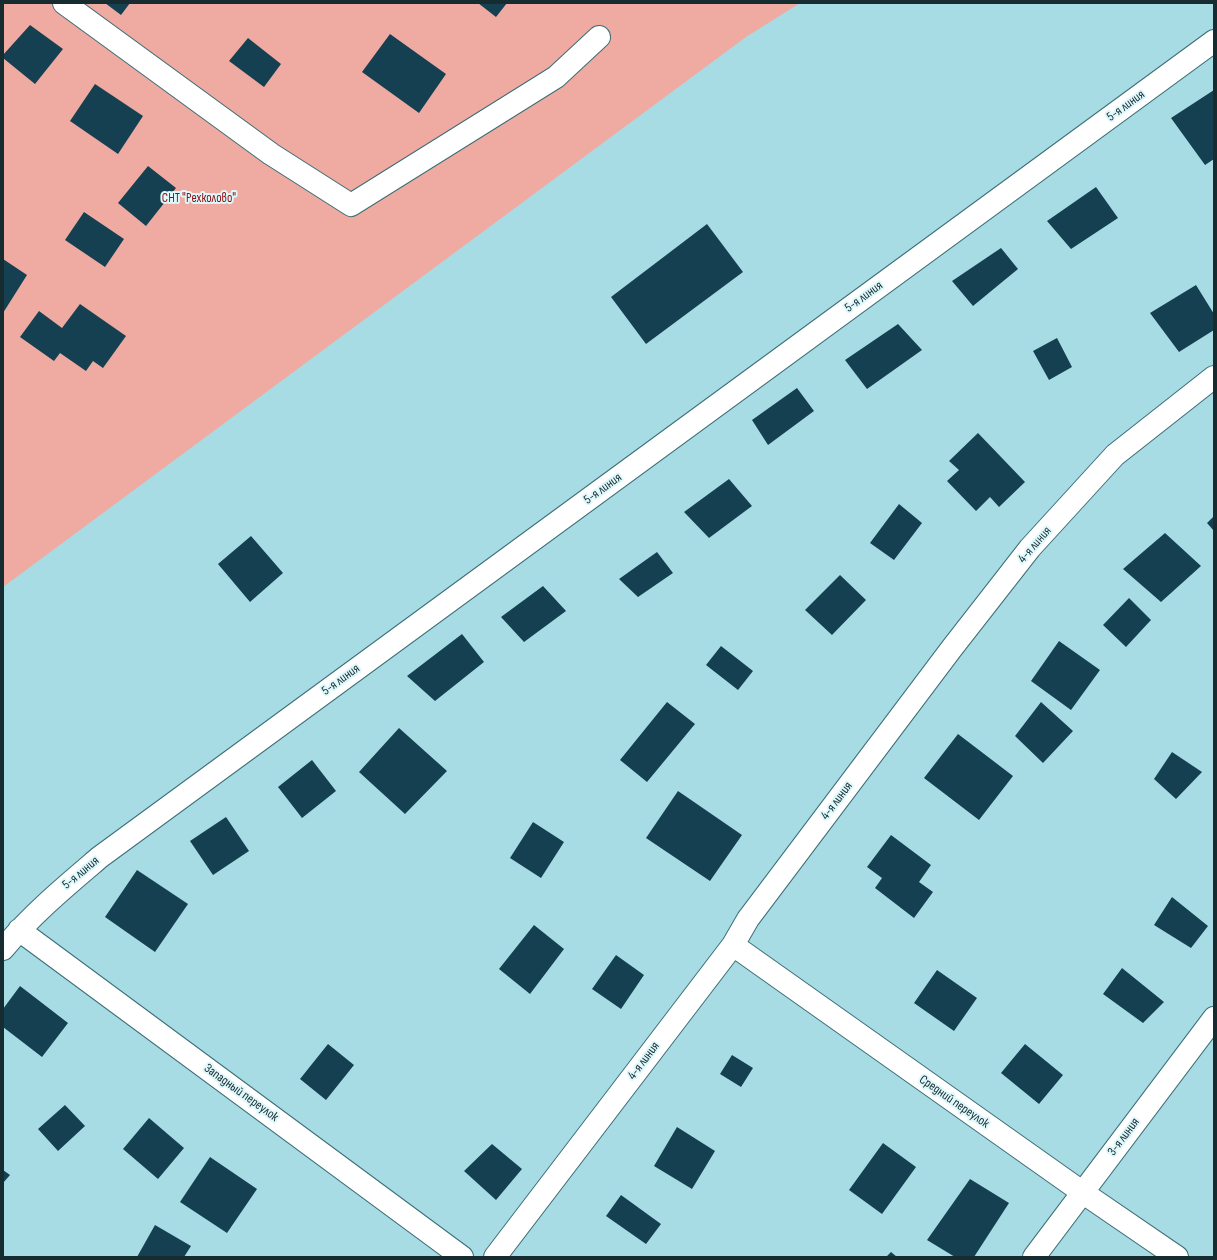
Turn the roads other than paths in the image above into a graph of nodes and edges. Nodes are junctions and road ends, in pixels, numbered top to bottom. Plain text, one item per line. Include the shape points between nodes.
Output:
1 (64, 3) edge
2 (599, 37) dead end
3 (1214, 41) edge
4 (1214, 377) edge
5 (19, 930) junction
6 (733, 945) junction
7 (3, 949) edge
8 (1214, 1018) edge
9 (1082, 1192) junction
10 (462, 1257) edge
11 (495, 1257) edge
12 (1034, 1257) edge
13 (1177, 1257) edge

1 - 2 street via 271,154 352,205 556,77
3 - 5 street, 5-я линия via 100,857 54,895
4 - 6 street, 4-я линия via 1115,455 1030,548 748,919
5 - 7 street, 5-я линия
5 - 10 street, Западный переулок
6 - 9 street, Средний переулок
6 - 11 street, 4-я линия
8 - 9 street, 3-я линия
9 - 12 street, 3-я линия
9 - 13 street, Средний переулок

